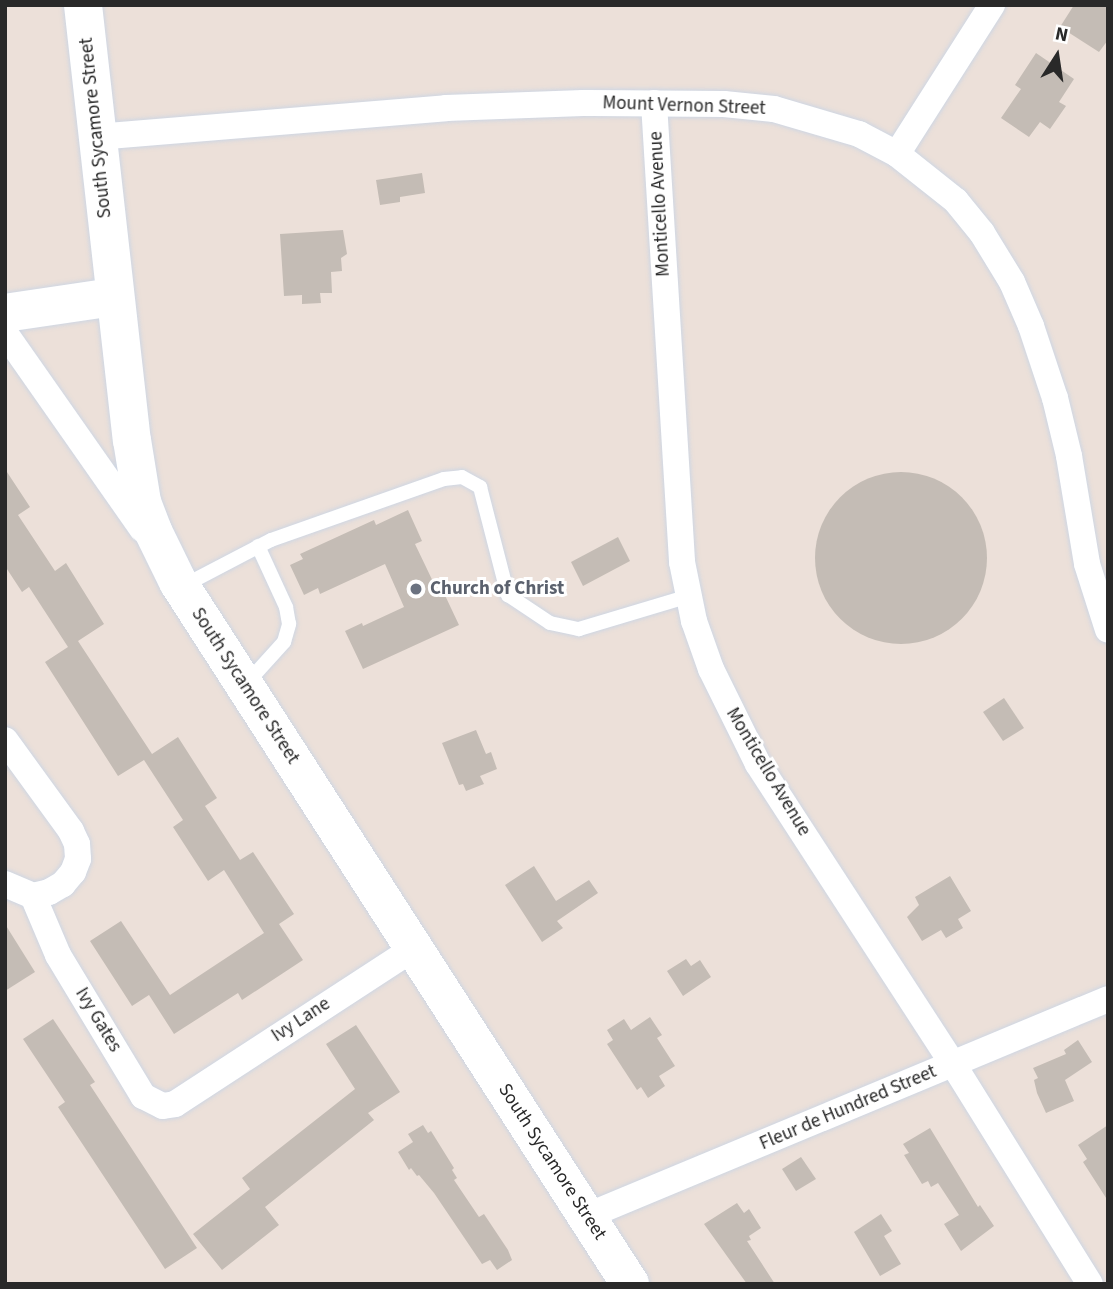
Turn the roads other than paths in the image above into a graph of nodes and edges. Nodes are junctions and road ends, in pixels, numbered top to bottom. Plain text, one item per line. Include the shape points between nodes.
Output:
1 (992, 5) edge
2 (83, 6) edge
3 (654, 103) junction
4 (96, 137) junction
5 (897, 154) junction
6 (114, 297) junction
7 (5, 313) edge
8 (5, 333) edge
9 (258, 546) junction
10 (180, 584) junction
11 (689, 596) junction
12 (1108, 630) edge
13 (245, 685) junction
14 (5, 740) edge
15 (5, 884) edge
16 (33, 895) junction
17 (414, 948) junction
18 (1108, 999) edge
19 (953, 1064) junction
20 (190, 1094) joint
21 (587, 1216) junction
22 (630, 1284) edge
23 (1090, 1284) edge

1 - 5 street
2 - 4 main road, South Sycamore Street
3 - 4 street, Mount Vernon Street via 446,108
3 - 5 street, Mount Vernon Street via 774,109 859,134
3 - 11 street, Monticello Avenue via 674,480
4 - 6 main road, South Sycamore Street
5 - 12 street, Mount Vernon Street via 956,201 1012,282 1055,398 1087,564
6 - 7 main road
6 - 10 main road, South Sycamore Street via 142,502
8 - 10 street
9 - 10 lane
9 - 11 lane via 444,478 462,477 480,487 508,595 550,623 579,629
9 - 13 lane via 289,624 284,642
10 - 13 main road, South Sycamore Street
11 - 19 street, Monticello Avenue via 711,669 758,764
13 - 17 main road, South Sycamore Street
14 - 16 street via 77,844 78,859 63,884
15 - 16 street
16 - 20 street, Ivy Gates via 58,955 143,1097 163,1106
17 - 20 street, Ivy Lane
17 - 21 main road, South Sycamore Street
18 - 19 street, Fleur de Hundred Street
19 - 21 street, Fleur de Hundred Street
19 - 23 street, Monticello Avenue
21 - 22 main road, South Sycamore Street

